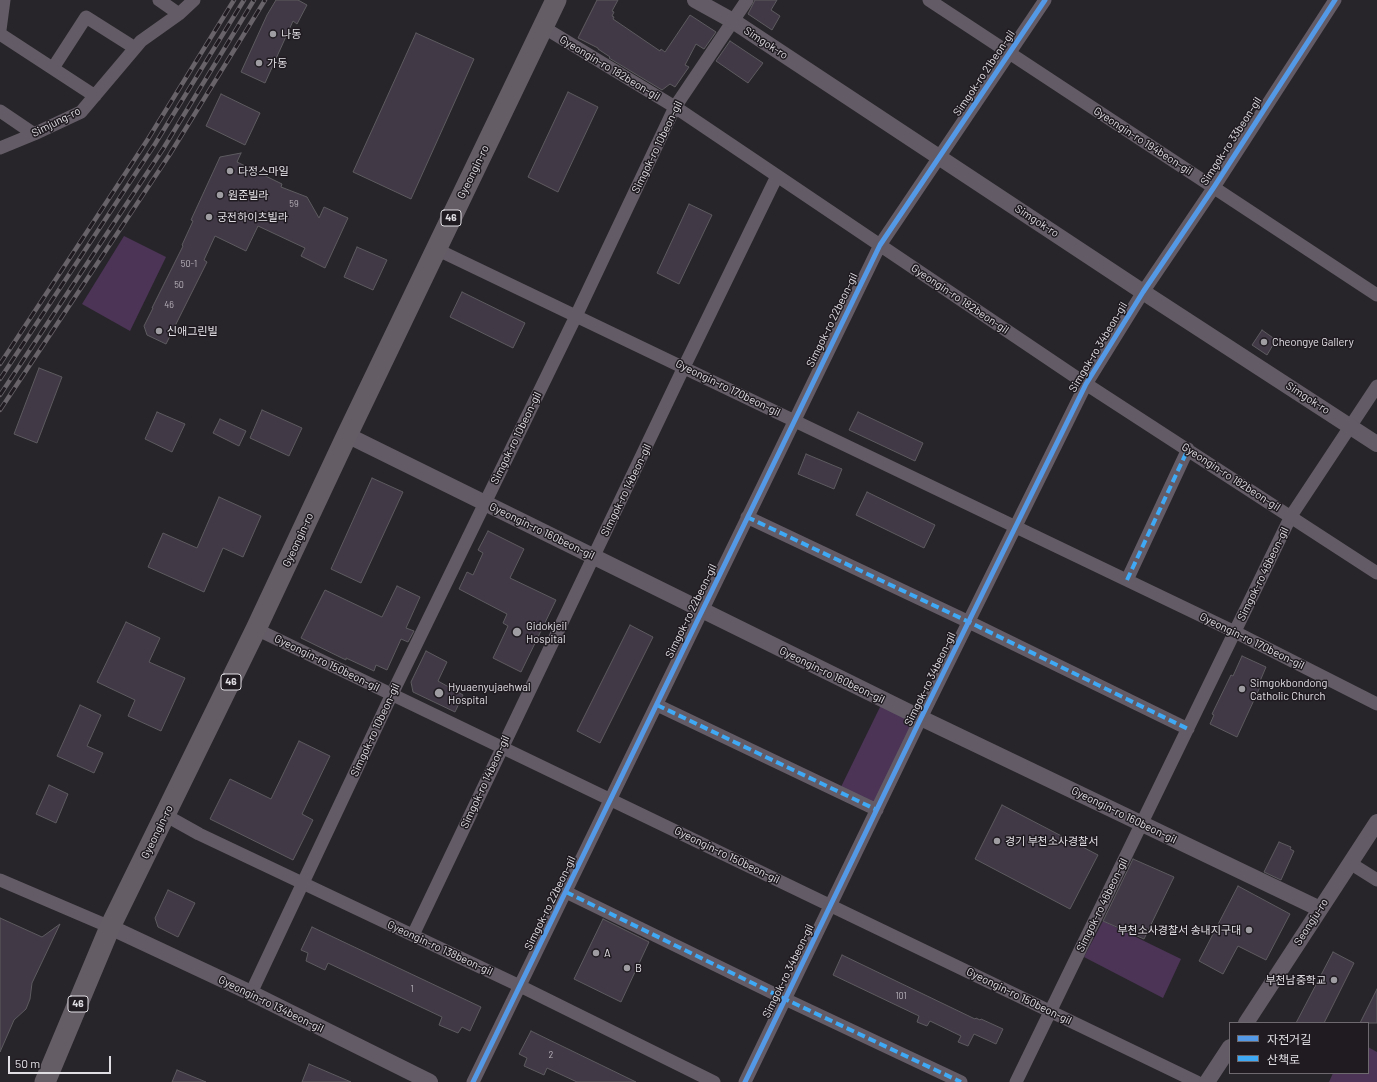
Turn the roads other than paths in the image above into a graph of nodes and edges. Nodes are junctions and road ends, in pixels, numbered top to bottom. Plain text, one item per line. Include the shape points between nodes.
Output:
1 (4, 0) edge
2 (159, 0) edge
3 (194, 0) edge
4 (556, 0) edge
5 (695, 0) edge
6 (747, 0) edge
7 (929, 0) edge
8 (1045, 0) edge
9 (1335, 0) edge
10 (179, 14) junction
11 (733, 21) junction
12 (543, 27) junction
13 (0, 30) edge
14 (0, 34) edge
15 (135, 48) junction
16 (1010, 53) junction
17 (53, 68) junction
18 (95, 96) junction
19 (675, 107) junction
20 (0, 112) edge
21 (34, 134) junction
22 (0, 148) edge
23 (939, 156) junction
24 (777, 176) junction
25 (1214, 187) junction
26 (880, 245) junction
27 (436, 249) junction
28 (1144, 292) junction
29 (1377, 295) edge
30 (576, 316) junction
31 (684, 367) junction
32 (1086, 384) junction
33 (1377, 386) edge
34 (794, 420) junction
35 (1351, 426) junction
36 (347, 435) junction
37 (1377, 444) edge
38 (1188, 449) junction
39 (484, 503) junction
40 (1291, 516) junction
41 (748, 517) junction
42 (1016, 526) junction
43 (594, 557) junction
44 (1377, 573) edge
45 (1127, 580) junction
46 (703, 611) junction
47 (969, 622) junction
48 (256, 629) junction
49 (1235, 632) junction
50 (392, 694) junction
51 (1377, 704) edge
52 (657, 705) junction
53 (921, 718) junction
54 (1188, 729) junction
55 (502, 747) junction
56 (611, 800) junction
57 (877, 810) junction
58 (165, 815) junction
59 (1377, 822) edge
60 (1141, 824) junction
61 (1350, 863) junction
62 (0, 880) edge
63 (1377, 880) edge
64 (303, 883) junction
65 (566, 892) junction
66 (831, 905) junction
67 (1320, 909) junction
68 (110, 927) junction
69 (413, 935) junction
70 (520, 986) junction
71 (251, 993) junction
72 (785, 999) junction
73 (1050, 1011) junction
74 (1247, 1022) edge
75 (1229, 1049) edge
76 (45, 1082) edge
77 (430, 1082) edge
78 (472, 1082) edge
79 (714, 1082) edge
80 (745, 1082) edge
81 (961, 1082) edge
82 (1016, 1082) edge
83 (1197, 1082) edge
84 (1207, 1082) edge

1 - 13 street
2 - 10 street
3 - 10 street, Simjung-ro
4 - 12 main road, Gyeongin-ro / 46
5 - 11 street, Simgok-ro
6 - 11 street, Simgok-ro 10beon-gil
7 - 16 street, Gyeongin-ro 194beon-gil
8 - 16 street, Simgok-ro 21beon-gil
9 - 25 street, Simgok-ro 33beon-gil
10 - 15 street, Simjung-ro
11 - 19 street, Simgok-ro 10beon-gil
11 - 23 street, Simgok-ro
12 - 19 street, Gyeongin-ro 182beon-gil
12 - 27 main road, Gyeongin-ro / 46
14 - 17 street
15 - 17 street via 86,17
15 - 18 street, Simjung-ro
16 - 23 street, Simgok-ro 21beon-gil
16 - 25 street, Gyeongin-ro 194beon-gil
17 - 18 street
18 - 21 street, Simjung-ro via 81,112
19 - 24 street, Gyeongin-ro 182beon-gil
19 - 30 street, Simgok-ro 10beon-gil
20 - 21 street
21 - 22 street, Simjung-ro
23 - 26 street, Simgok-ro 22beon-gil
23 - 28 street, Simgok-ro
24 - 26 street, Gyeongin-ro 182beon-gil
24 - 31 street, Simgok-ro 14beon-gil
25 - 28 street, Simgok-ro 33beon-gil
25 - 29 street, Gyeongin-ro 194beon-gil
26 - 32 street, Gyeongin-ro 182beon-gil
26 - 34 street, Simgok-ro 22beon-gil
27 - 30 street, Gyeongin-ro 170beon-gil
27 - 36 main road, Gyeongin-ro / 46
28 - 32 street, Simgok-ro 34beon-gil
28 - 35 street, Simgok-ro
30 - 31 street, Gyeongin-ro 170beon-gil
30 - 39 street, Simgok-ro 10beon-gil
31 - 34 street, Gyeongin-ro 170beon-gil
31 - 43 street, Simgok-ro 14beon-gil
32 - 38 street, Gyeongin-ro 182beon-gil
32 - 42 street, Simgok-ro 34beon-gil
33 - 35 street, Simgok-ro 46beon-gil
34 - 41 street, Simgok-ro 22beon-gil
34 - 42 street, Gyeongin-ro 170beon-gil
35 - 37 street, Simgok-ro
35 - 40 street, Simgok-ro 46beon-gil
36 - 39 street, Gyeongin-ro 160beon-gil
36 - 48 main road, Gyeongin-ro / 46
38 - 40 street, Gyeongin-ro 182beon-gil
38 - 45 street
39 - 43 street, Gyeongin-ro 160beon-gil
39 - 50 street, Simgok-ro 10beon-gil
40 - 44 street, Gyeongin-ro 182beon-gil
40 - 49 street, Simgok-ro 46beon-gil
41 - 46 street, Simgok-ro 22beon-gil
41 - 47 street, Simgok-ro 34beon-gil
42 - 45 street, Gyeongin-ro 170beon-gil
42 - 47 street, Simgok-ro 34beon-gil
43 - 46 street, Gyeongin-ro 160beon-gil
43 - 55 street, Simgok-ro 14beon-gil
45 - 49 street, Gyeongin-ro 170beon-gil
46 - 52 street, Simgok-ro 22beon-gil
46 - 53 street, Gyeongin-ro 160beon-gil
47 - 53 street, Simgok-ro 34beon-gil
47 - 54 street
48 - 50 street, Gyeongin-ro 150beon-gil
48 - 58 main road, Gyeongin-ro / 46
49 - 51 street, Gyeongin-ro 170beon-gil
49 - 54 street, Simgok-ro 46beon-gil
50 - 55 street, Gyeongin-ro 150beon-gil
50 - 64 street, Simgok-ro 10beon-gil
52 - 56 street, Simgok-ro 22beon-gil
52 - 57 street
53 - 57 street, Simgok-ro 34beon-gil
53 - 60 street, Gyeongin-ro 160beon-gil
54 - 60 street, Simgok-ro 46beon-gil
55 - 56 street, Gyeongin-ro 150beon-gil
55 - 69 street, Simgok-ro 14beon-gil
56 - 65 street, Simgok-ro 22beon-gil
56 - 66 street, Gyeongin-ro 150beon-gil
57 - 66 street, Simgok-ro 34beon-gil
58 - 64 street, Gyeongin-ro 138beon-gil via 199,834
58 - 68 main road, Gyeongin-ro / 46
59 - 61 street, Seongju-ro
60 - 67 street, Gyeongin-ro 160beon-gil
60 - 73 street, Simgok-ro 46beon-gil
61 - 63 street
61 - 67 street, Seongju-ro
62 - 68 street
64 - 69 street, Gyeongin-ro 138beon-gil
64 - 71 street, Simgok-ro 10beon-gil
65 - 70 street, Simgok-ro 22beon-gil
65 - 72 street, Simgok-ro 34beon-gil
66 - 72 street, Simgok-ro 34beon-gil
66 - 73 street, Gyeongin-ro 150beon-gil
67 - 74 street, Seongju-ro
68 - 71 street, Gyeongin-ro 134beon-gil
68 - 76 main road, Gyeongin-ro / 46
69 - 70 street, Gyeongin-ro 138beon-gil
70 - 78 street, Simgok-ro 22beon-gil
70 - 79 street, Gyeongin-ro 138beon-gil
71 - 77 street, Gyeongin-ro 134beon-gil
72 - 80 street, Simgok-ro 34beon-gil
72 - 81 street
73 - 82 street, Simgok-ro 46beon-gil
73 - 83 street, Gyeongin-ro 150beon-gil
75 - 84 street

